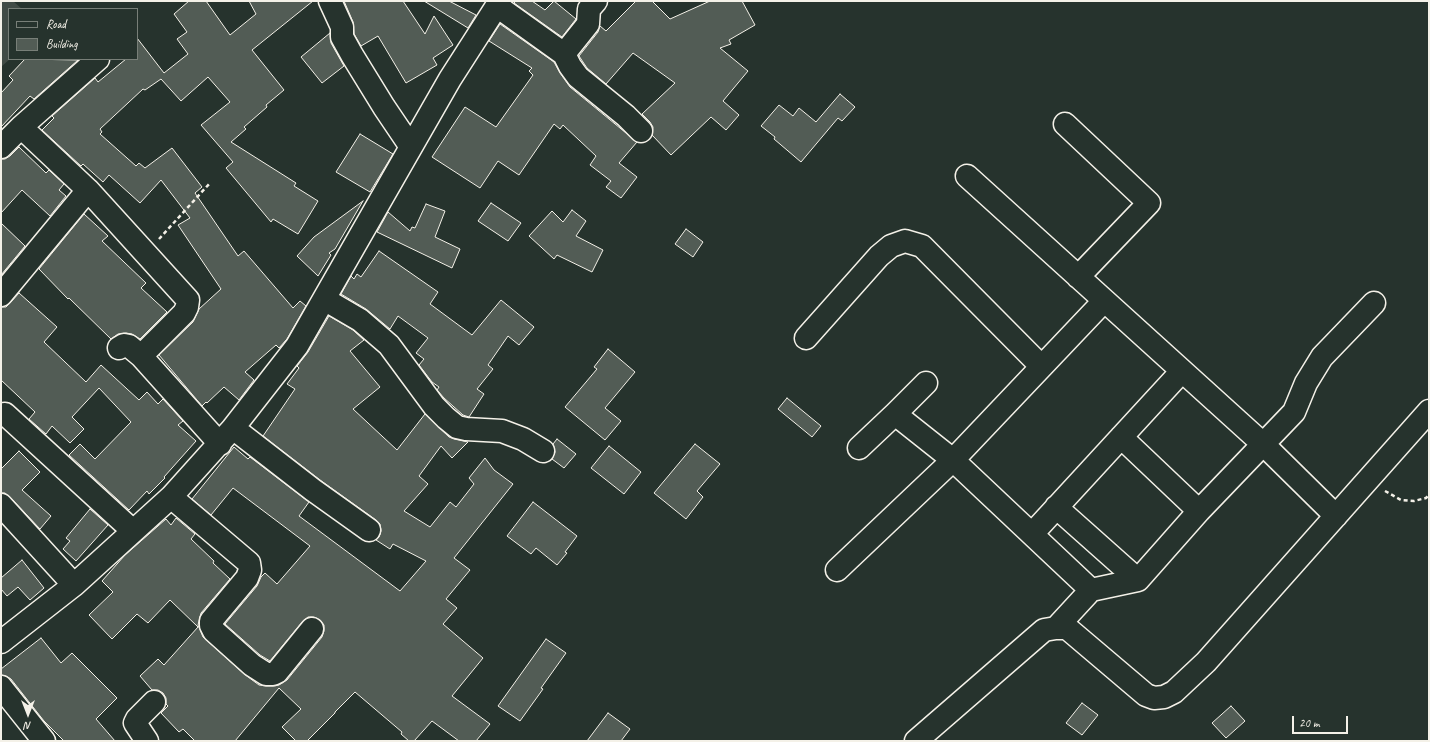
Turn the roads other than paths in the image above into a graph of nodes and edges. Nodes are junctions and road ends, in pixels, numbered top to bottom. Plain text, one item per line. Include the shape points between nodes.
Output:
1 (330, 1) edge
2 (596, 1) edge
3 (499, 4) edge
4 (564, 54) junction
5 (97, 60) edge
6 (1065, 124) dead end
7 (22, 127) junction
8 (641, 131) dead end
9 (1, 147) edge
10 (411, 147) junction
11 (967, 176) dead end
12 (88, 190) junction
13 (1078, 277) junction
14 (1, 295) edge
15 (324, 299) junction
16 (1104, 301) junction
17 (1374, 304) dead end
18 (806, 338) dead end
19 (119, 348) dead end
20 (141, 356) junction
21 (1041, 366) junction
22 (1182, 371) junction
23 (926, 383) dead end
24 (1429, 411) edge
25 (5, 414) dead end
26 (895, 414) junction
27 (226, 436) junction
28 (1120, 437) junction
29 (1262, 444) junction
30 (859, 448) dead end
31 (543, 451) dead end
32 (953, 460) junction
33 (171, 497) junction
34 (1, 505) edge
35 (1056, 508) junction
36 (1198, 511) junction
37 (1336, 516) junction
38 (369, 530) dead end
39 (133, 531) junction
40 (1032, 534) junction
41 (837, 570) dead end
42 (1138, 580) junction
43 (74, 585) junction
44 (1090, 590) junction
45 (1056, 628) junction
46 (312, 629) dead end
47 (1, 642) edge
48 (1, 687) edge
49 (154, 702) dead end
50 (44, 741) edge
51 (147, 741) edge
52 (916, 741) edge

1 - 10 street via 342,27 342,37 384,108
2 - 4 street via 589,9 588,24
3 - 4 street
3 - 10 street via 450,79
4 - 8 street via 578,77
5 - 7 street
6 - 13 street via 1149,203
7 - 9 street
7 - 12 street
10 - 15 street
11 - 13 street
12 - 14 street
12 - 20 street via 188,300 184,313
13 - 16 street
15 - 27 street via 297,346
15 - 31 street via 360,320 389,345 434,406 457,426 502,431 523,439
16 - 21 street
16 - 22 street
17 - 29 street via 1322,357 1306,382 1294,412
18 - 21 street via 879,256 891,246 905,241 922,246
19 - 20 street via 129,346
20 - 27 street
21 - 32 street
22 - 28 street
22 - 29 street
23 - 26 street
24 - 37 street
25 - 39 street
26 - 30 street
26 - 32 street
27 - 33 street
27 - 38 street via 313,490
28 - 35 street
28 - 36 street
29 - 36 street
29 - 37 street
32 - 40 street
32 - 41 street
33 - 39 street
33 - 46 street via 249,563 248,578 211,621 214,632 252,665 266,674 273,674
34 - 43 street
35 - 40 street
35 - 42 street
36 - 42 street
37 - 45 street via 1206,662 1174,692 1164,697 1154,698 1146,695 1066,628
39 - 43 street
40 - 44 street
42 - 44 street
43 - 47 street
44 - 45 street
45 - 52 street via 1044,630
48 - 50 street
49 - 51 street via 135,723

